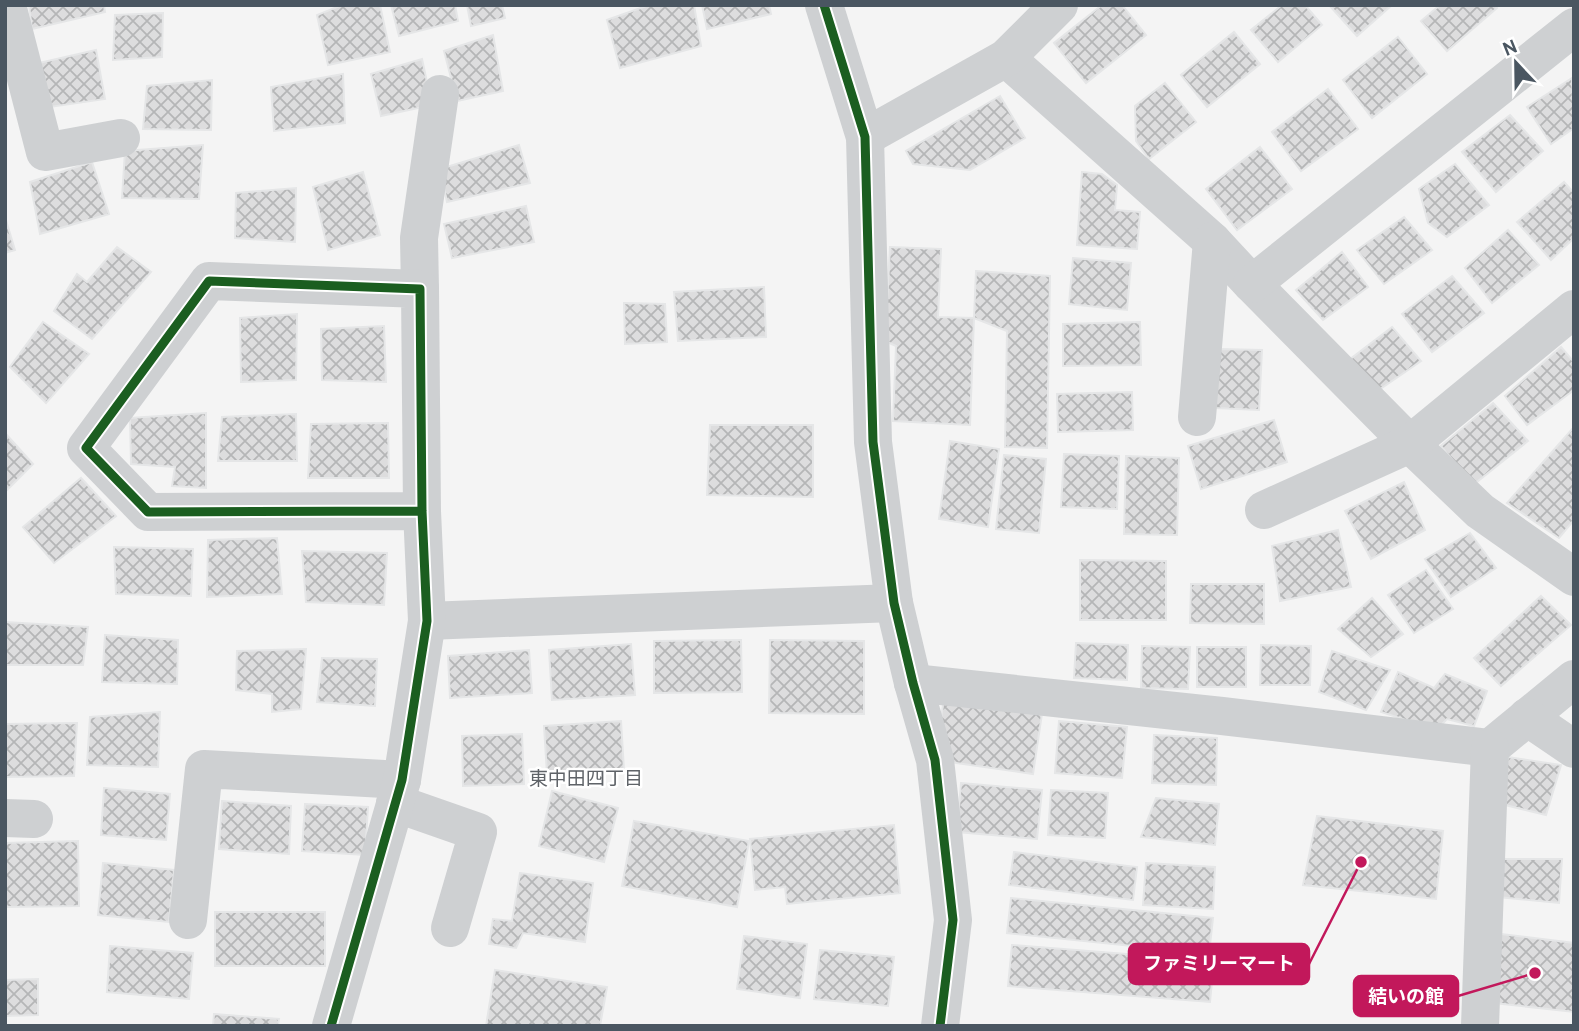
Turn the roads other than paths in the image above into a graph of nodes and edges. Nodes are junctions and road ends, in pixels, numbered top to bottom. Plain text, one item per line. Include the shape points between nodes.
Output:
1 (7, 5) edge
2 (824, 5) edge
3 (1059, 5) edge
4 (1574, 27) edge
5 (1006, 58) junction
6 (440, 94) dead end
7 (865, 136) junction
8 (121, 138) dead end
9 (1212, 240) junction
10 (1252, 284) junction
11 (420, 289) junction
12 (1574, 309) edge
13 (1197, 417) dead end
14 (1410, 444) junction
15 (1264, 509) dead end
16 (422, 511) junction
17 (1574, 577) edge
18 (894, 603) junction
19 (428, 621) junction
20 (1574, 679) edge
21 (913, 683) junction
22 (1527, 717) junction
23 (1490, 748) junction
24 (1574, 749) edge
25 (398, 792) junction
26 (188, 919) dead end
27 (450, 928) dead end
28 (331, 1026) edge
29 (940, 1026) edge
30 (1480, 1026) edge

1 - 8 street via 44,152
2 - 7 street
3 - 5 street
4 - 10 street
5 - 7 street
5 - 9 street
6 - 11 street via 419,237
7 - 18 street via 873,442
9 - 10 street
9 - 13 street
10 - 14 street
11 - 16 street
11 - 16 street via 209,281 86,448 148,512
12 - 14 street
14 - 15 street
14 - 17 street via 1480,510
16 - 19 street
18 - 19 street
18 - 21 street
19 - 25 street
20 - 22 street
21 - 23 street
21 - 29 street via 935,760 953,920
22 - 23 street
22 - 24 street
23 - 30 street
25 - 26 street via 204,769
25 - 27 street via 478,832
25 - 28 street

